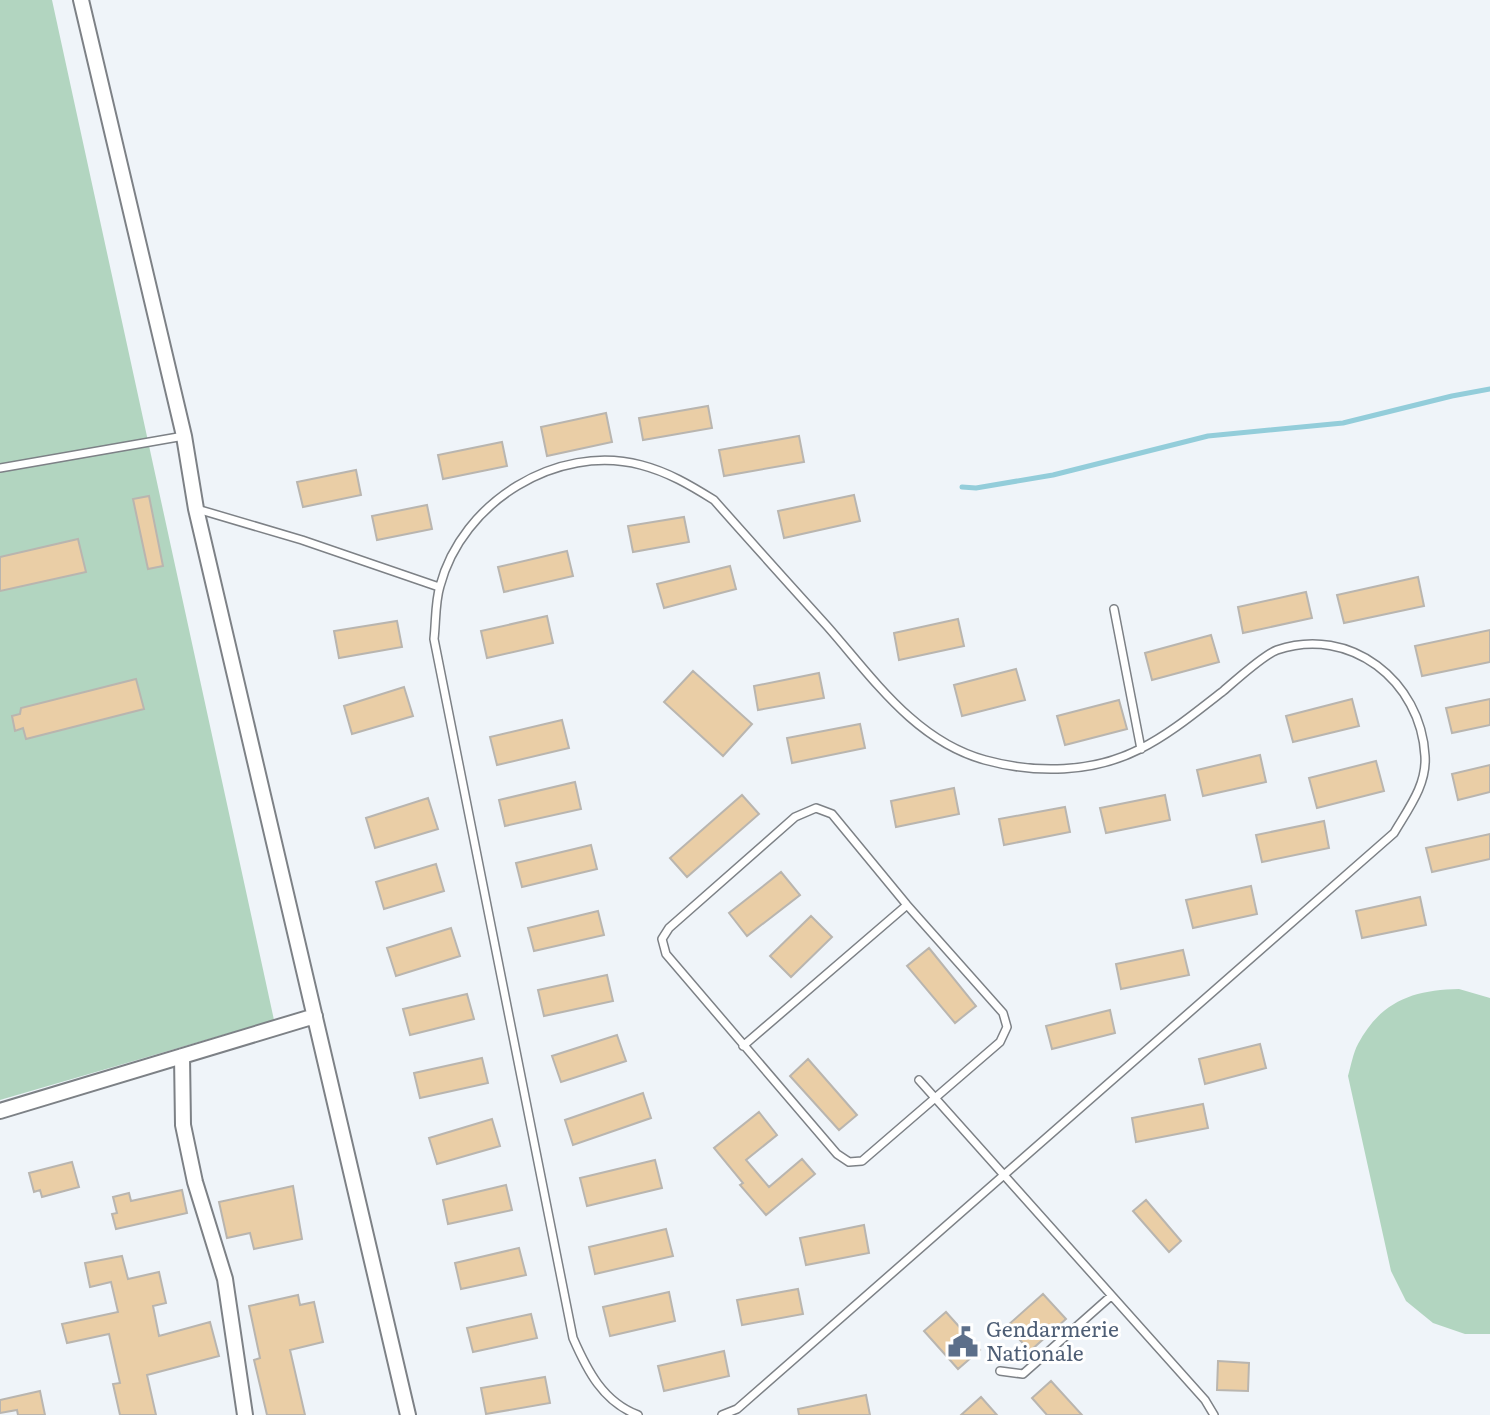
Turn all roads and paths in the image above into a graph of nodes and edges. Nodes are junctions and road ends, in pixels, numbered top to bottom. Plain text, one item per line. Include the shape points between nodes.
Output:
1 (81, 0) edge
2 (184, 436) junction
3 (0, 468) edge
4 (196, 509) junction
5 (439, 587) junction
6 (1114, 608) dead end
7 (1141, 749) junction
8 (907, 905) junction
9 (315, 1016) junction
10 (743, 1046) junction
11 (182, 1056) junction
12 (919, 1080) dead end
13 (935, 1099) junction
14 (0, 1111) edge
15 (1003, 1177) junction
16 (1111, 1296) junction
17 (1000, 1371) dead end
18 (245, 1415) edge
19 (408, 1415) edge
20 (638, 1415) edge
21 (722, 1415) edge
22 (1214, 1415) edge

1 - 2 street
2 - 3 lane
2 - 4 street
4 - 5 lane
4 - 9 street
5 - 7 lane via 463,536 491,504 519,483 562,466 604,461 640,464 680,478 714,500 901,711 941,741 983,759 1025,768 1087,766
5 - 20 lane via 434,639 573,1338 587,1372 612,1400
6 - 7 lane
7 - 15 lane via 1176,728 1274,651 1301,645 1332,646 1367,658 1397,682 1416,713 1425,757 1420,789 1394,833
8 - 10 lane
8 - 10 lane via 832,814 816,808 795,817 662,939 666,954
8 - 13 lane via 1003,1013 1007,1027 1000,1042
9 - 11 street
9 - 19 street
10 - 13 lane via 849,1162 862,1161
11 - 14 street
11 - 18 street via 183,1125 225,1279
12 - 13 lane
13 - 15 lane
15 - 16 lane
15 - 21 lane via 737,1409
16 - 17 lane via 1023,1374
16 - 22 lane

